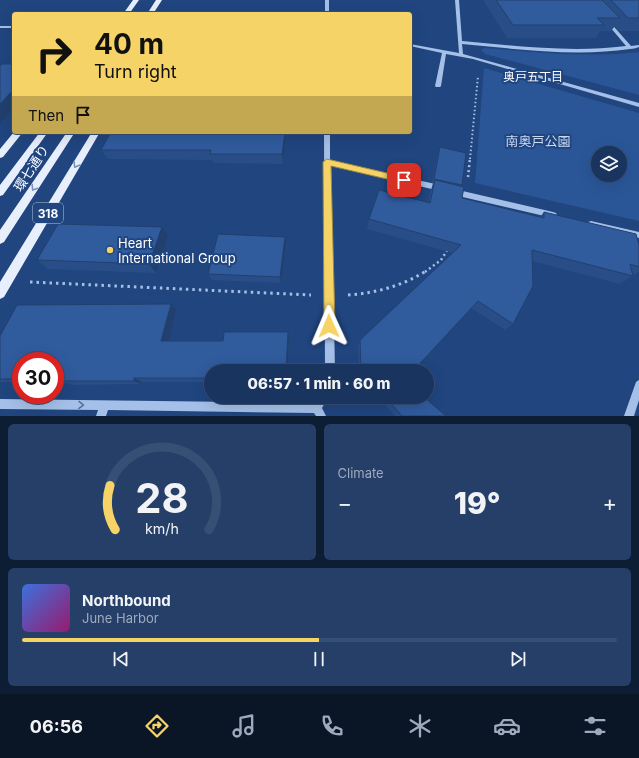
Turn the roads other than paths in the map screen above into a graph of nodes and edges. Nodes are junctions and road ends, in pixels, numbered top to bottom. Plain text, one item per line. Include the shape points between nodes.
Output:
1 (136, 0) edge
2 (159, 0) edge
3 (327, 0) edge
4 (457, 0) edge
5 (128, 11) edge
6 (154, 11) edge
7 (327, 12) edge
8 (605, 20) edge
9 (0, 27) edge
10 (12, 27) edge
11 (460, 42) junction
12 (412, 45) edge
13 (639, 46) edge
14 (630, 48) junction
15 (444, 52) junction
16 (461, 55) junction
17 (438, 86) dead end
18 (639, 105) edge
19 (17, 134) edge
20 (43, 134) edge
21 (69, 134) edge
22 (95, 134) edge
23 (327, 134) edge
24 (0, 155) edge
25 (327, 162) junction
26 (0, 192) edge
27 (563, 217) edge
28 (586, 222) edge
29 (639, 235) edge
30 (0, 239) edge
31 (0, 293) edge
32 (330, 364) edge
33 (639, 385) edge
34 (0, 404) edge
35 (104, 406) junction
36 (319, 412) edge
37 (100, 416) edge
38 (629, 416) edge

1 - 5 main road
2 - 6 main road
3 - 7 street
4 - 11 street
8 - 14 street
9 - 10 street
11 - 14 street via 574,50
11 - 16 street
12 - 15 street
13 - 14 street
15 - 16 street
15 - 17 street
16 - 18 street
19 - 24 main road
20 - 26 main road, 環七通り
21 -> 30 main road, 環七通り / 318
22 -> 31 main road, 318
23 - 25 street
25 - 27 street
25 - 32 street
28 - 29 street
33 - 38 street
34 -> 35 street
35 - 36 street
35 - 37 street

